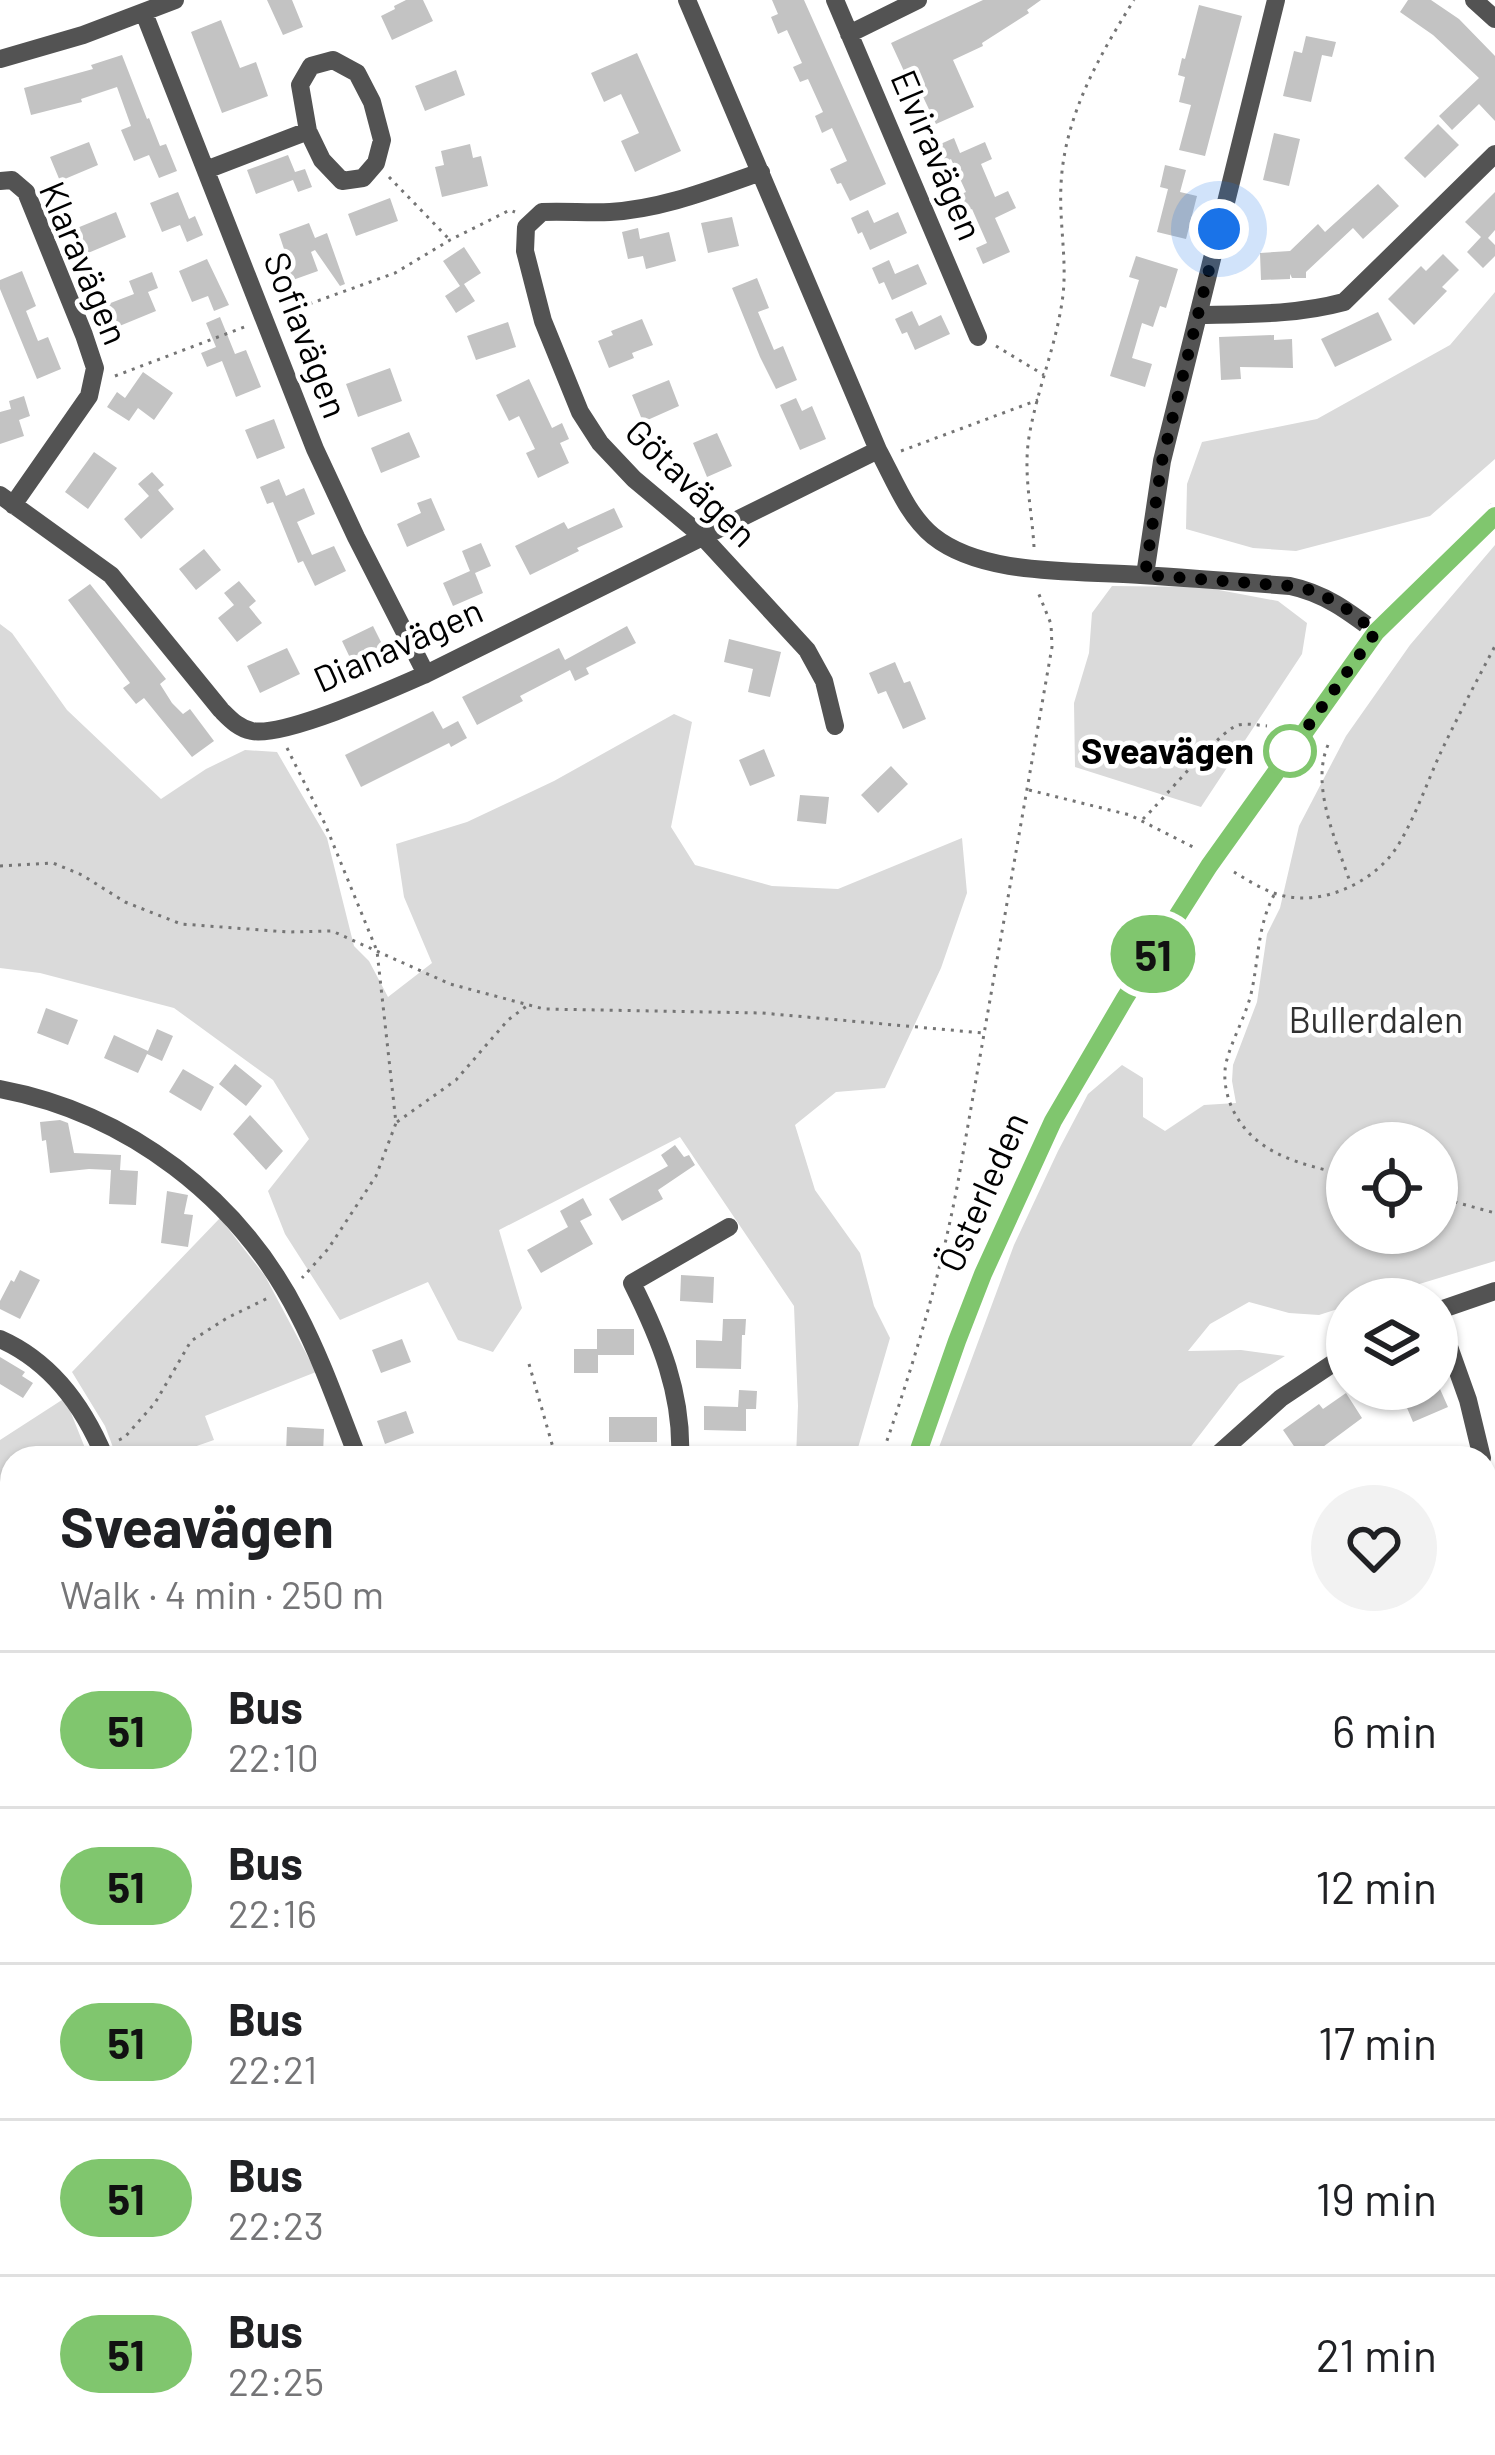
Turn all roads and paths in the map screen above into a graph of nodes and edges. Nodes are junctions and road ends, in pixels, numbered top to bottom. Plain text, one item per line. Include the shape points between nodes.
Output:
1 (175, 0) edge
2 (687, 0) edge
3 (835, 0) edge
4 (918, 0) edge
5 (1134, 0) edge
6 (1276, 0) edge
7 (1474, 0) edge
8 (144, 13) junction
9 (1495, 19) edge
10 (849, 34) junction
11 (0, 59) edge
12 (308, 131) junction
13 (1495, 154) edge
14 (376, 163) junction
15 (206, 170) junction
16 (761, 172) junction
17 (0, 182) edge
18 (532, 222) junction
19 (451, 240) junction
20 (1198, 315) junction
21 (264, 320) junction
22 (978, 337) joint
23 (1045, 376) junction
24 (91, 385) junction
25 (1038, 400) junction
26 (881, 454) junction
27 (7, 500) edge
28 (1495, 515) edge
29 (702, 536) junction
30 (1035, 568) junction
31 (1145, 575) junction
32 (1376, 632) junction
33 (1495, 646) edge
34 (426, 674) junction
35 (835, 726) dead end
36 (1267, 726) dead end
37 (282, 728) junction
38 (1328, 746) dead end
39 (1028, 789) junction
40 (1142, 820) junction
41 (1196, 849) dead end
42 (0, 866) edge
43 (1232, 872) dead end
44 (1351, 886) junction
45 (1275, 894) junction
46 (377, 951) junction
47 (528, 1004) junction
48 (985, 1033) junction
49 (0, 1089) edge
50 (396, 1123) junction
51 (1326, 1169) edge
52 (1458, 1203) edge
53 (1495, 1213) edge
54 (729, 1227) dead end
55 (284, 1291) junction
56 (1495, 1291) edge
57 (1458, 1304) edge
58 (0, 1339) edge
59 (529, 1364) dead end
60 (1326, 1368) edge
61 (1458, 1372) edge
62 (100, 1446) edge
63 (113, 1446) edge
64 (353, 1446) edge
65 (553, 1446) edge
66 (680, 1446) edge
67 (885, 1446) edge
68 (920, 1446) edge
69 (1227, 1446) edge
70 (1479, 1446) edge

1 - 8 street
2 - 16 street
3 - 10 street, Elviravägen
4 - 10 street
5 - 23 path via 1067,142 1060,196 1065,277
6 - 20 street
7 - 9 street
8 - 11 street
8 - 15 street, Sofiavägen
10 - 22 street, Elviravägen
12 - 14 street via 342,181 363,178
12 - 14 street via 300,85 311,65 333,59 357,73 372,101 382,140
12 - 15 street
13 - 20 street via 1344,302
14 - 19 path
15 - 21 street, Sofiavägen
16 - 18 street via 642,208 542,212
16 - 26 street
17 - 24 street, Klaravägen via 12,180 26,192 85,335
18 - 19 path via 510,210
18 - 29 street, Götavägen via 525,251 580,412 634,479
19 - 21 path via 395,273
20 - 31 street via 1162,461
21 - 24 path
21 - 34 street, Sofiavägen via 323,467
22 - 23 path
23 - 25 path
24 - 27 street, Klaravägen
25 - 26 path
25 - 30 path via 1027,468
26 - 29 street, Dianavägen
26 - 30 street via 931,534 988,561
27 - 37 street, Dianavägen via 111,575 237,725
28 - 32 main road, Österleden
29 - 34 street, Dianavägen
29 - 35 street, Götavägen via 807,650
30 - 31 street
30 - 39 path via 1052,647
31 - 32 street via 1315,591
32 - 68 main road, Österleden via 1209,866 1053,1121 983,1274
33 - 44 path via 1394,850
34 - 37 street, Dianavägen
36 - 40 path via 1234,726 1219,737
37 - 46 path
38 - 44 path via 1324,793
39 - 40 path
39 - 48 path
40 - 41 path
42 - 46 path via 53,862 181,924 332,931
43 - 45 path
44 - 45 path via 1312,897
45 - 51 path via 1227,1062 1228,1097 1269,1151
46 - 47 path via 450,984
46 - 50 path
47 - 48 path via 762,1012
47 - 50 path via 456,1080
48 - 67 path via 940,1274
49 - 55 street via 84,1113 160,1155 233,1221
50 - 55 path via 376,1176 328,1249
52 - 53 path
54 - 66 street via 632,1283 669,1369
55 - 63 path via 191,1341 155,1403
55 - 64 street
56 - 57 street
58 - 62 street via 66,1389
59 - 65 path
60 - 69 street
61 - 70 street

